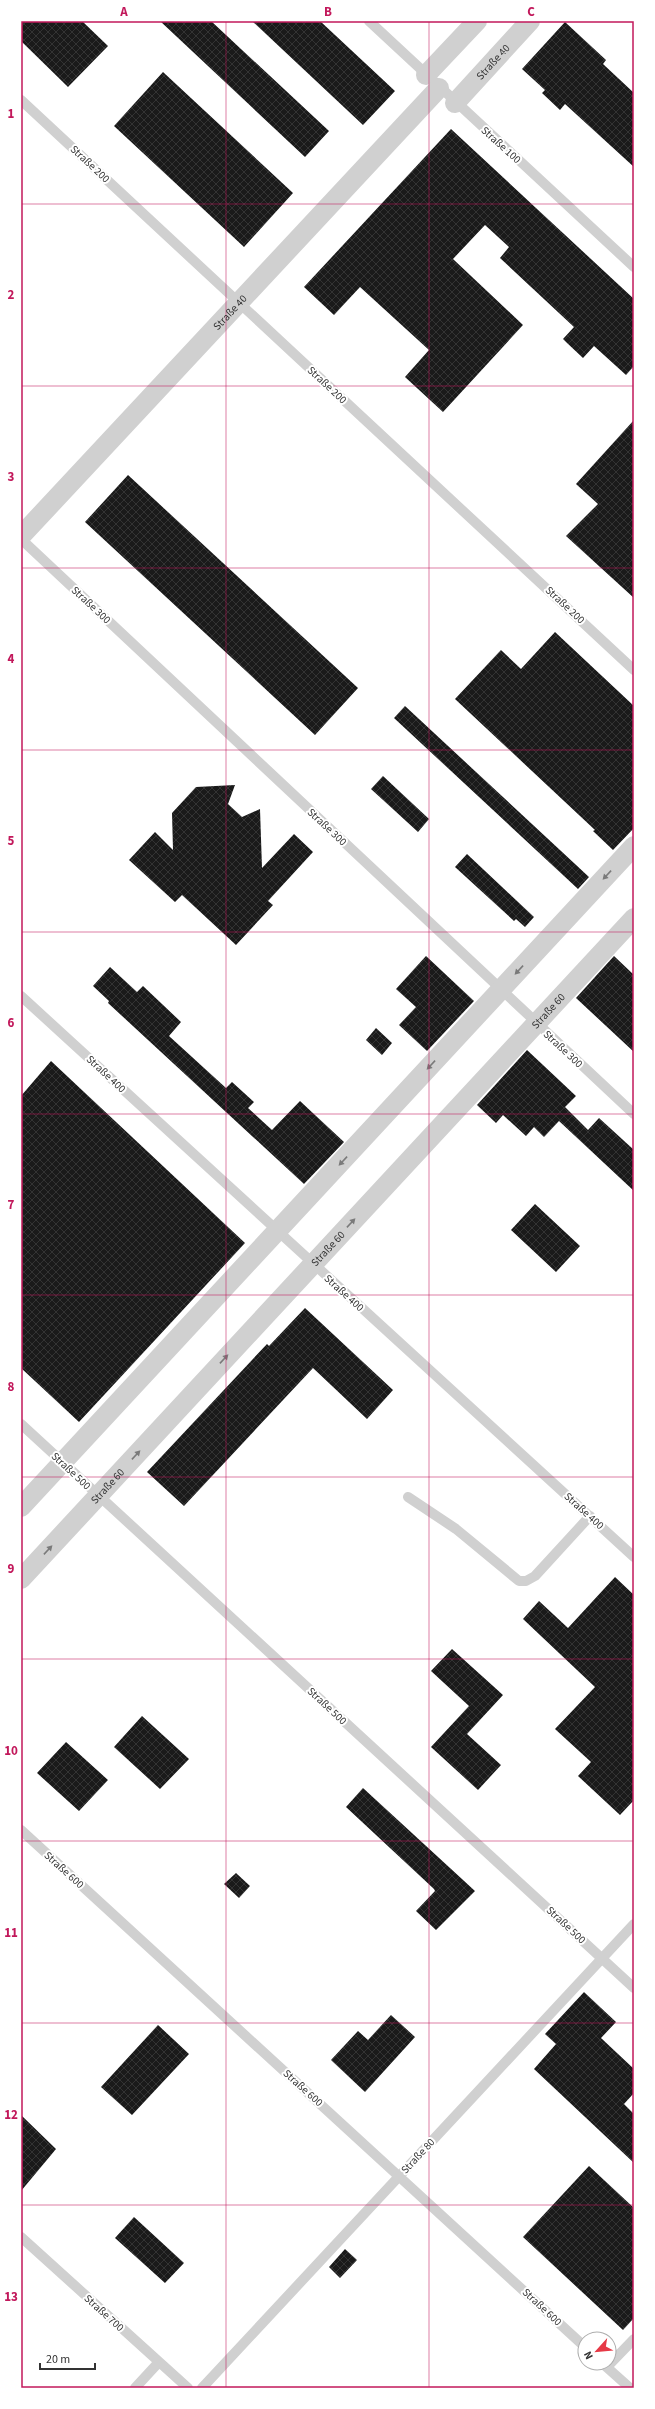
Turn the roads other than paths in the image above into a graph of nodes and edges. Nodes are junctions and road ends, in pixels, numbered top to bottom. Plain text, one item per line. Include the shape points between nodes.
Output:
1 (369, 21) edge
2 (477, 21) edge
3 (530, 21) edge
4 (432, 82) junction
5 (21, 100) edge
6 (455, 103) junction
7 (634, 267) edge
8 (238, 303) junction
9 (21, 538) edge
10 (634, 670) edge
11 (634, 846) edge
12 (634, 918) edge
13 (500, 990) junction
14 (21, 996) edge
15 (536, 1024) junction
16 (634, 1114) edge
17 (277, 1232) junction
18 (312, 1264) junction
19 (21, 1424) edge
20 (62, 1463) junction
21 (98, 1496) junction
22 (408, 1497) dead end
23 (21, 1507) edge
24 (590, 1516) junction
25 (634, 1557) edge
26 (21, 1579) edge
27 (21, 1830) edge
28 (634, 1924) edge
29 (602, 1958) junction
30 (634, 1988) edge
31 (399, 2176) junction
32 (21, 2237) edge
33 (634, 2339) edge
34 (577, 2340) edge
35 (617, 2354) edge
36 (159, 2362) junction
37 (612, 2371) edge
38 (135, 2388) edge
39 (188, 2388) edge
40 (202, 2388) edge
41 (630, 2388) edge

1 - 4 lane, Straße 100
2 - 4 street, Straße 40
3 - 6 street, Straße 40
4 - 6 lane, Straße 100
4 - 8 street, Straße 40
5 - 8 lane, Straße 200
6 - 7 lane, Straße 100
8 - 9 street, Straße 40
8 - 10 lane, Straße 200
9 - 13 lane, Straße 300
11 -> 13 street
12 - 15 street, Straße 60
13 - 15 lane, Straße 300
13 -> 17 street
14 - 17 lane, Straße 400
15 - 16 lane, Straße 300
18 -> 15 street, Straße 60
17 - 18 lane, Straße 400
17 - 20 street
21 -> 18 street, Straße 60
18 - 24 lane, Straße 400
19 - 20 lane, Straße 500
20 - 21 lane, Straße 500
20 - 23 street
26 -> 21 street, Straße 60
21 - 29 lane, Straße 500
22 - 24 lane via 456,1529 518,1581 526,1581 534,1576
24 - 25 lane, Straße 400
27 - 31 lane, Straße 600
28 - 29 lane, Straße 80
29 - 30 lane, Straße 500
29 - 31 lane, Straße 80
31 - 34 lane, Straße 600
31 - 40 lane, Straße 80
32 - 36 lane, Straße 700
33 - 35 lane
36 - 38 lane
36 - 39 lane, Straße 700
37 - 41 lane

